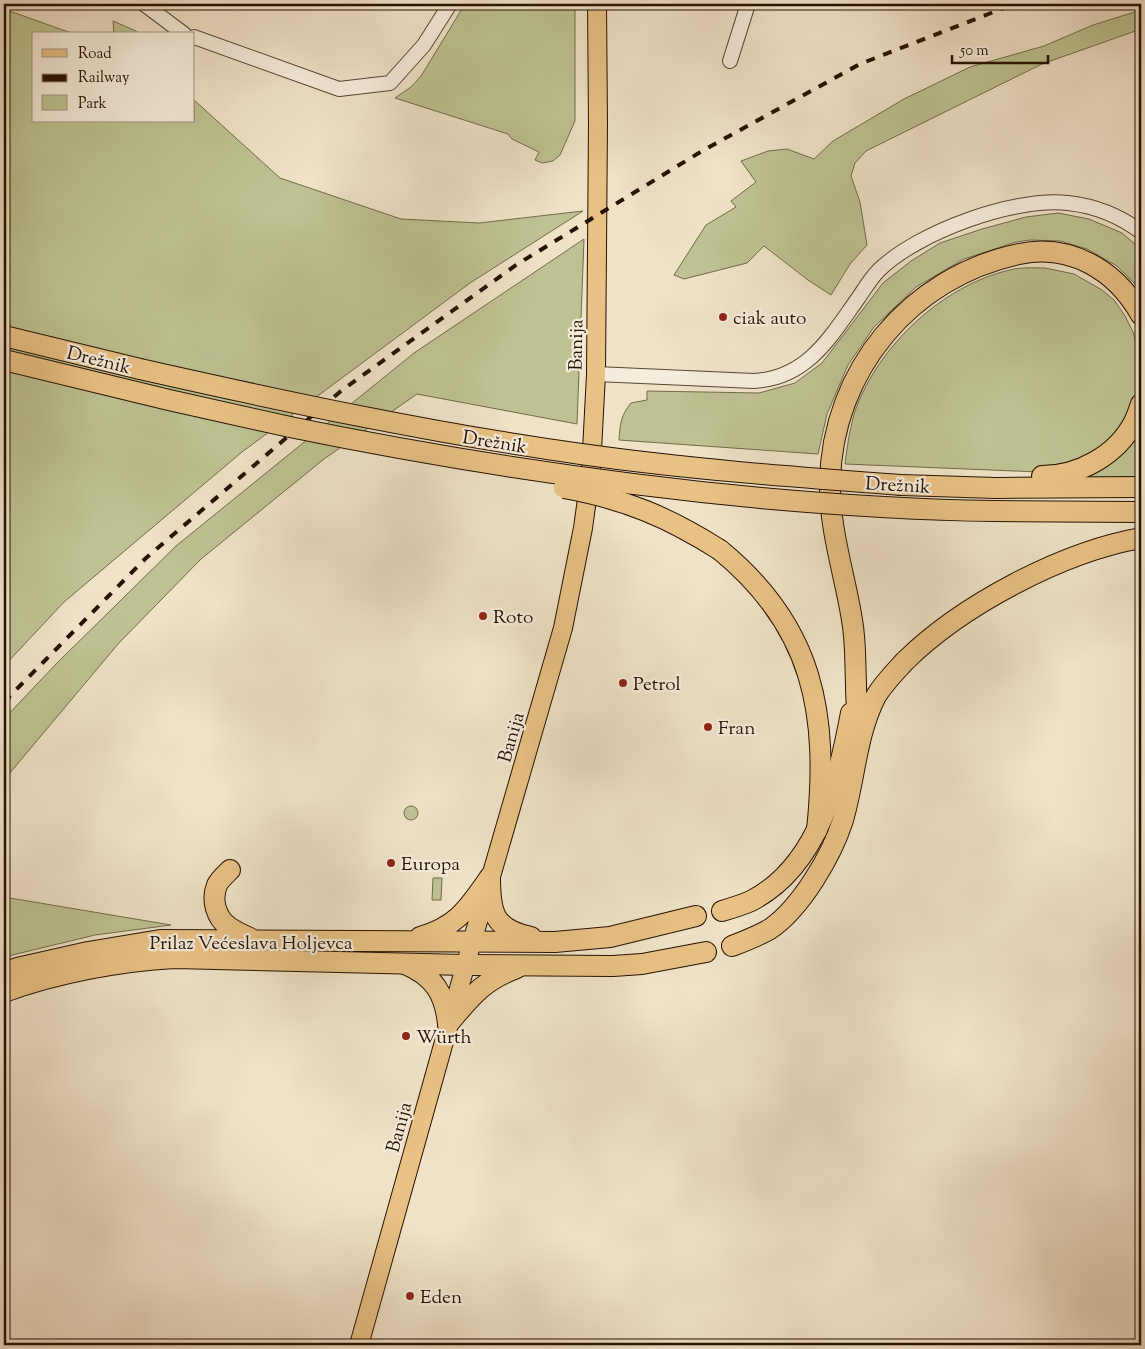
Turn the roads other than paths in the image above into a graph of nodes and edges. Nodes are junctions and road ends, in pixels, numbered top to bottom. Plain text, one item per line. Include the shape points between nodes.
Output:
1 (144, 4) edge
2 (450, 4) edge
3 (597, 4) edge
4 (748, 4) edge
5 (181, 32) edge
6 (195, 37) edge
7 (730, 61) dead end
8 (1141, 232) edge
9 (1140, 316) edge
10 (4, 336) edge
11 (4, 360) edge
12 (596, 374) junction
13 (1141, 404) edge
14 (455, 458) junction
15 (1141, 487) edge
16 (996, 488) junction
17 (1141, 512) edge
18 (1141, 538) edge
19 (856, 684) junction
20 (860, 740) junction
21 (817, 830) junction
22 (230, 870) dead end
23 (490, 877) junction
24 (722, 911) dead end
25 (696, 916) dead end
26 (254, 940) junction
27 (404, 942) junction
28 (472, 942) junction
29 (555, 942) junction
30 (732, 946) dead end
31 (706, 952) dead end
32 (403, 963) junction
33 (465, 965) junction
34 (526, 965) junction
35 (4, 973) edge
36 (4, 992) edge
37 (448, 1024) junction
38 (359, 1345) edge

1 - 5 street
2 - 6 street via 424,45 390,83 340,89
3 - 12 main road, Banija
4 - 7 street
8 - 12 street via 1106,212 1068,203 1044,202 984,215 948,227 894,257 873,276 814,355 790,373 754,381
9 - 19 highway via 1115,280 1090,262 1060,253 1028,252 996,259 946,282 902,315 877,343 866,358 840,415 830,483 835,533 852,621
10 - 16 highway, Drežnik, bridge via 291,403 507,443 608,458 793,477
11 - 14 highway, Drežnik, bridge via 240,416
12 - 23 main road, Banija via 592,470 567,614
13 - 16 highway via 1122,439 1109,453 1091,464 1069,473 1012,477
14 - 17 highway, Drežnik, bridge via 585,478 726,494 897,508
14 - 21 highway, bridge via 482,474 578,490 627,503 667,519 720,550 740,566 763,591 794,638 807,668 820,740
15 - 16 highway, Drežnik
18 - 20 highway via 1088,553 1041,572 996,594 954,621 891,675 877,694
19 - 20 highway
19 - 21 highway via 839,767
20 - 30 highway via 843,820 824,863 807,890 771,928
21 - 24 highway via 787,874 751,901
22 - 26 highway via 218,883 215,906 229,927
23 - 27 highway via 466,910 448,926
23 - 28 main road, Banija
23 - 29 highway via 491,904 498,922 521,935
25 - 29 highway via 610,936
26 - 27 highway, Prilaz Većeslava Holjevca
26 - 35 highway, Prilaz Većeslava Holjevca via 160,940 88,952
27 - 28 highway, Prilaz Većeslava Holjevca
28 - 29 highway, Prilaz Većeslava Holjevca
28 - 33 main road, Banija
31 - 34 highway, Prilaz Većeslava Holjevca via 642,964
32 - 33 highway, Prilaz Većeslava Holjevca
32 - 36 highway, Prilaz Većeslava Holjevca via 148,959 92,969
32 - 37 highway via 417,968 435,984 446,1007
33 - 34 highway, Prilaz Većeslava Holjevca
33 - 37 main road, Banija
34 - 37 highway via 501,974 482,986
37 - 38 main road, Banija

